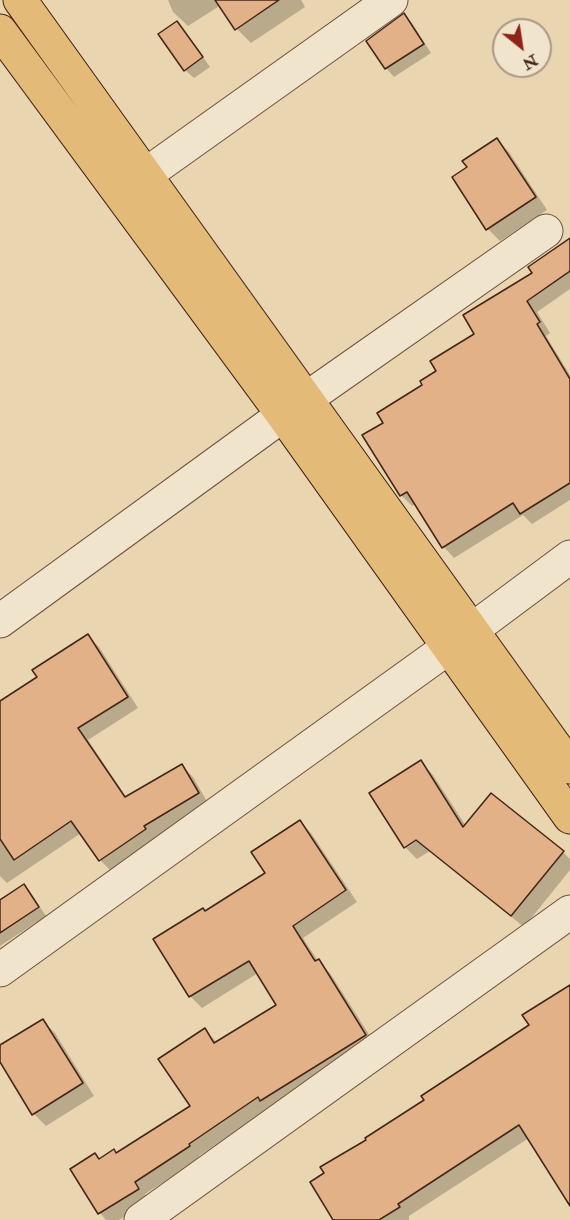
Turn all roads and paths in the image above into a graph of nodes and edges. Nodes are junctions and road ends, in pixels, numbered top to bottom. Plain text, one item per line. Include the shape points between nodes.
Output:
1 (20, 0) edge
2 (391, 0) edge
3 (0, 31) edge
4 (146, 175) junction
5 (119, 194) junction
6 (546, 231) dead end
7 (294, 407) junction
8 (570, 557) edge
9 (0, 621) edge
10 (460, 639) junction
11 (570, 767) edge
12 (570, 817) edge
13 (570, 912) edge
14 (0, 970) edge
15 (141, 1220) edge

1 - 4 main road
2 - 4 street
3 - 5 main road
4 - 5 street
4 - 7 main road
5 - 7 main road
6 - 7 street
7 - 9 street
7 - 10 main road
8 - 10 street
10 - 11 main road
10 - 12 main road
10 - 14 street
13 - 15 street

